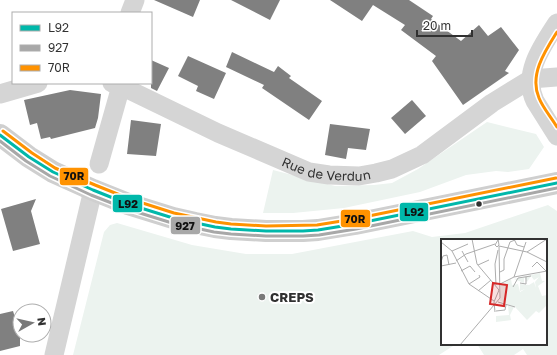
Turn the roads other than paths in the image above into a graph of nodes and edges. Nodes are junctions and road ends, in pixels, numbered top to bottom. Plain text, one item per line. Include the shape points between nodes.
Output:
1 (135, 0) edge
2 (130, 12) edge
3 (557, 23) edge
4 (557, 77) edge
5 (530, 79) junction
6 (35, 84) edge
7 (116, 85) edge
8 (0, 94) edge
9 (0, 135) edge
10 (557, 136) edge
11 (99, 164) dead end
12 (557, 183) edge
13 (92, 190) junction
14 (54, 355) edge

1 - 2 street
3 - 5 street via 536,59
4 - 5 street
5 - 7 street, Rue de Verdun via 492,103 422,155 392,169 359,176 309,172
5 - 10 street via 532,96
6 - 8 street
7 - 11 street
9 - 13 main road via 53,172
12 - 13 main road via 356,224 303,231 215,227 134,206
13 - 14 street

